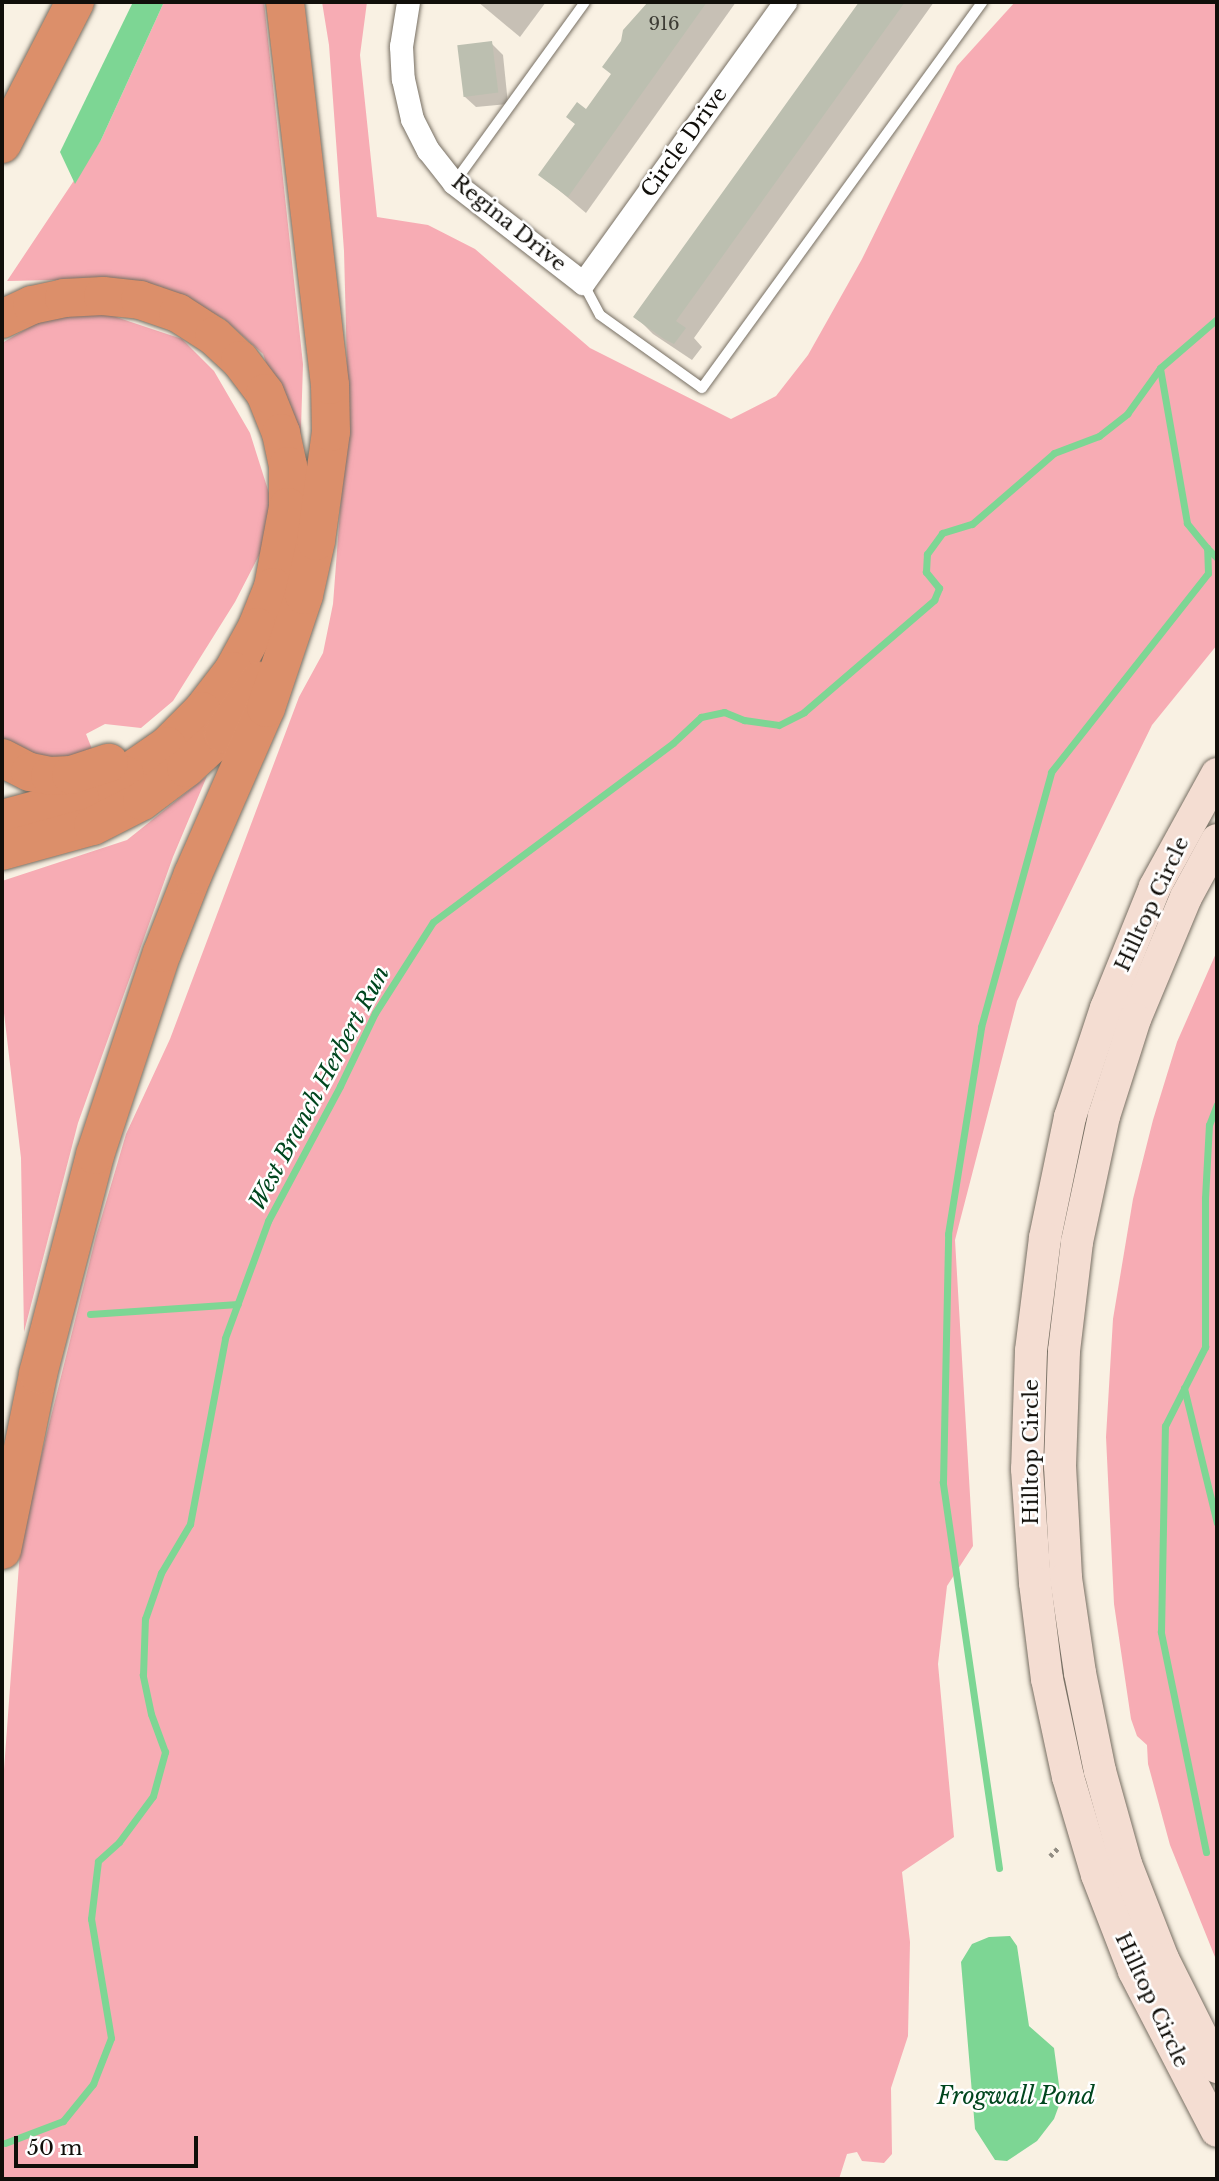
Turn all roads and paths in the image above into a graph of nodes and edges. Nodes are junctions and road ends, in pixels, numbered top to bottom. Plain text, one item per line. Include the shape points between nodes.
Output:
1 (75, 2) edge
2 (285, 2) edge
3 (408, 2) edge
4 (585, 2) edge
5 (785, 2) edge
6 (982, 2) edge
7 (2, 144) edge
8 (454, 183) junction
9 (583, 283) junction
10 (2, 319) edge
11 (288, 591) junction
12 (2, 758) edge
13 (1217, 774) edge
14 (2, 819) edge
15 (1217, 841) edge
16 (2, 851) edge
17 (2, 1550) edge
18 (1217, 2067) edge
19 (1217, 2131) edge

1 - 7 highway
2 - 11 highway via 330,385 331,432 325,489
3 - 8 street, Regina Drive via 401,46 402,79 412,119 428,150
4 - 8 lane
5 - 9 street, Circle Drive
6 - 9 lane via 702,388 600,315
8 - 9 street, Regina Drive
10 - 11 highway via 32,305 64,298 140,300 178,313 240,360 265,393 288,466
11 - 12 highway via 160,726 115,760 92,770 50,776
11 - 14 highway via 202,711 167,746 80,798
11 - 16 highway via 257,688 223,734 186,768 142,801 93,826
11 - 17 highway via 267,708 193,874 121,1072 58,1294
13 - 19 street, Hilltop Circle via 1155,887 1106,1008 1070,1117 1043,1250 1031,1351 1027,1469 1045,1666 1068,1777 1097,1875 1134,1971
15 - 18 street, Hilltop Circle via 1186,897 1135,1019 1104,1116 1077,1242 1064,1351 1059,1466 1066,1578 1100,1771 1126,1864 1163,1959

